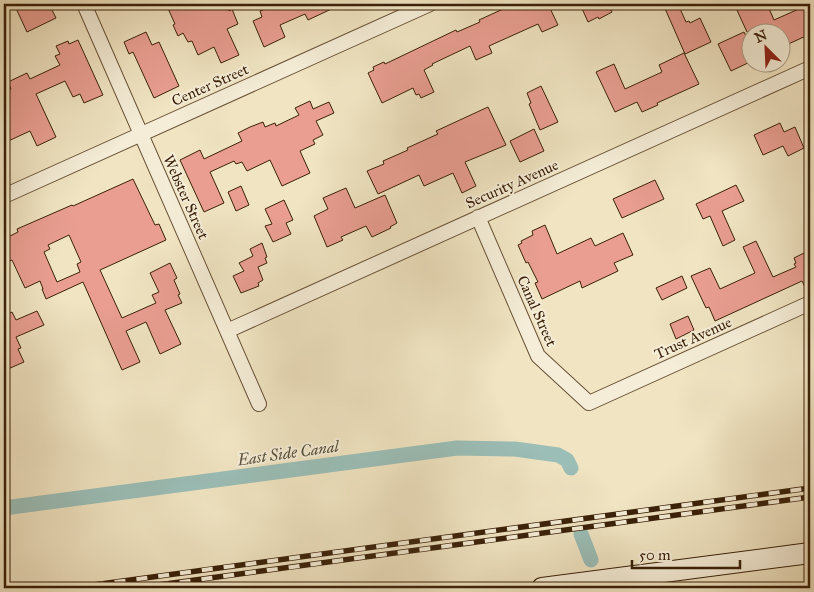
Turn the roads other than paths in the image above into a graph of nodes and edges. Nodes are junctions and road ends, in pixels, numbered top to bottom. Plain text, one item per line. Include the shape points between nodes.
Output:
1 (84, 4) edge
2 (430, 4) edge
3 (810, 68) edge
4 (141, 134) junction
5 (4, 196) edge
6 (478, 217) junction
7 (810, 303) edge
8 (227, 331) junction
9 (589, 403) joint
10 (259, 404) dead end
11 (810, 553) edge
12 (542, 588) edge

1 - 4 street, Webster Street
2 - 4 street, Center Street
3 - 6 street, Security Avenue
4 - 5 street, Center Street
4 - 8 street, Webster Street
6 - 8 street, Security Avenue
6 - 9 street, Canal Street via 538,356
7 - 9 street, Trust Avenue
8 - 10 street, Webster Street
11 - 12 main road

